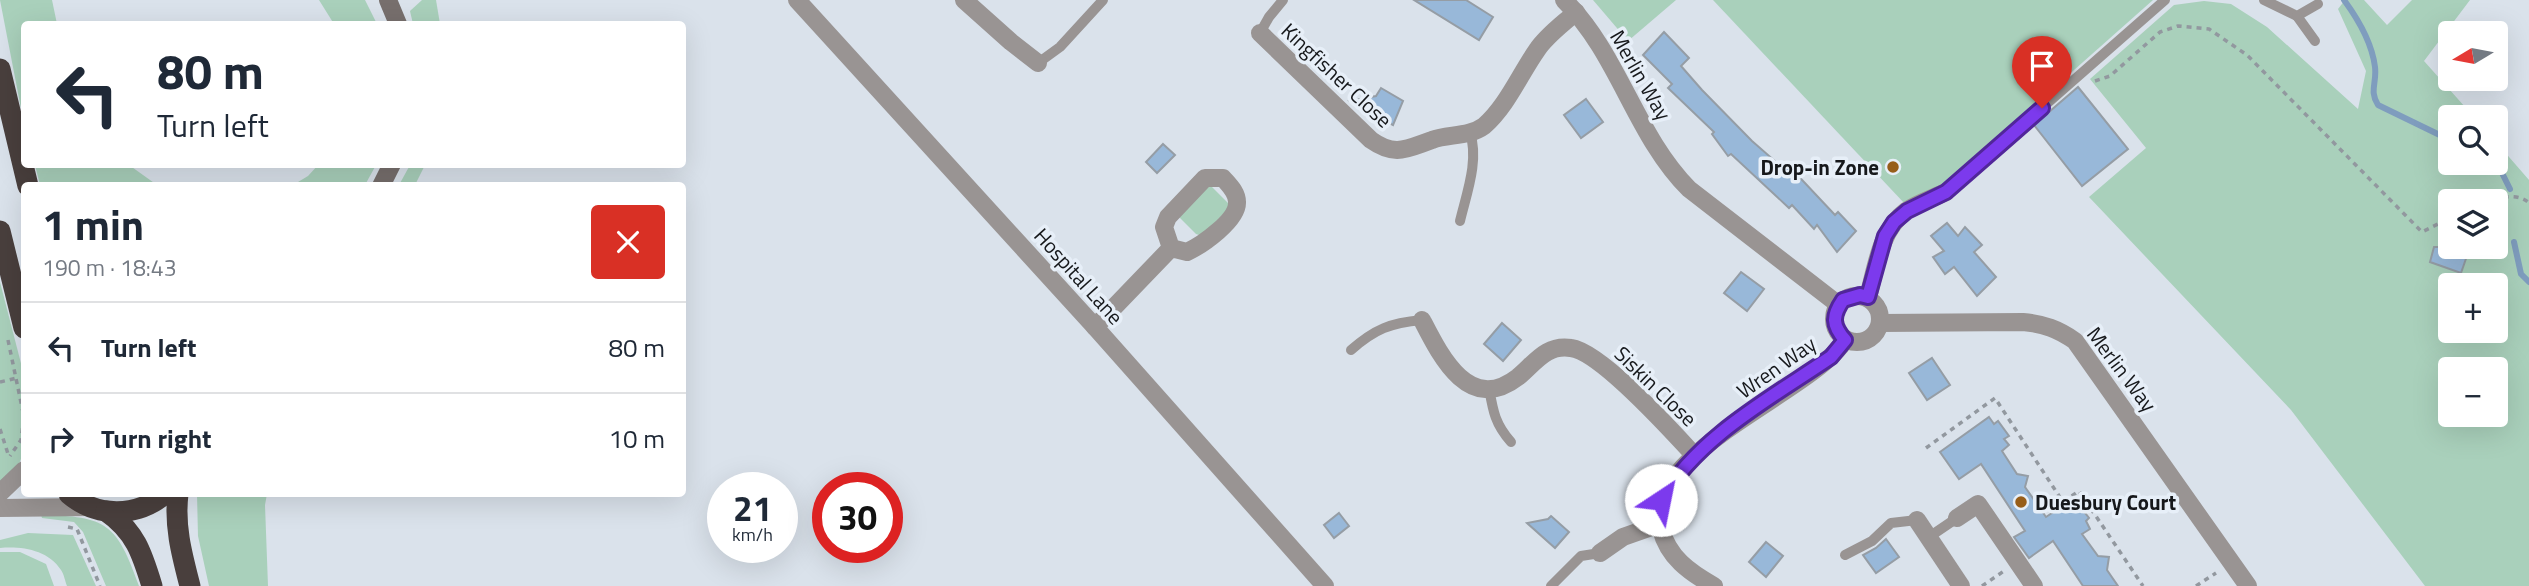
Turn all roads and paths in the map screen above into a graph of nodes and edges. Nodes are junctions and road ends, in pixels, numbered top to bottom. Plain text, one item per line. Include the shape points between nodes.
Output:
1 (388, 0) edge
2 (797, 0) edge
3 (964, 0) edge
4 (1103, 0) edge
5 (1283, 0) edge
6 (2165, 0) edge
7 (2264, 0) edge
8 (2318, 4) dead end
9 (1570, 6) edge
10 (2297, 16) junction
11 (397, 21) edge
12 (1260, 33) joint
13 (2315, 41) dead end
14 (1038, 63) joint
15 (0, 69) edge
16 (2080, 75) junction
17 (1470, 132) junction
18 (21, 157) edge
19 (1946, 192) joint
20 (2508, 197) edge
21 (2529, 203) edge
22 (1460, 220) dead end
23 (2438, 224) edge
24 (0, 231) edge
25 (1171, 248) junction
26 (1868, 297) junction
27 (1839, 306) junction
28 (1422, 320) joint
29 (1880, 324) junction
30 (1095, 327) junction
31 (15, 328) edge
32 (1845, 340) junction
33 (1351, 350) dead end
34 (17, 378) junction
35 (0, 382) edge
36 (1489, 388) junction
37 (21, 400) edge
38 (0, 429) edge
39 (21, 440) edge
40 (1511, 442) dead end
41 (1926, 448) dead end
42 (1695, 456) junction
43 (21, 473) edge
44 (0, 493) edge
45 (75, 497) edge
46 (160, 497) edge
47 (178, 497) edge
48 (0, 508) edge
49 (98, 509) junction
50 (1957, 518) joint
51 (1917, 520) joint
52 (1660, 524) junction
53 (65, 526) dead end
54 (1929, 537) junction
55 (1600, 553) joint
56 (1845, 555) dead end
57 (2232, 561) junction
58 (2018, 562) junction
59 (100, 586) edge
60 (152, 586) edge
61 (190, 586) edge
62 (1325, 586) edge
63 (1551, 586) edge
64 (1714, 586) edge
65 (1961, 586) edge
66 (1982, 586) edge
67 (2034, 586) edge
68 (2143, 586) edge
69 (2196, 586) edge
70 (2248, 586) edge

1 - 11 street
2 - 30 street, Hospital Lane
3 - 14 street
4 - 14 lane via 1060,47
5 - 12 lane
6 - 16 lane
7 - 10 lane
8 - 10 lane
9 - 17 street via 1483,126
9 - 27 street, Merlin Way via 1606,56 1671,171
10 - 13 lane
12 - 17 street, Kingfisher Close via 1381,147 1403,150
15 - 18 highway
16 - 19 lane
16 - 23 path via 2087,84 2110,76 2160,32 2178,26 2209,29 2247,55 2422,232
17 - 22 lane via 1473,163
19 - 26 street via 1894,222 1885,236
20 - 21 path
24 - 31 highway
25 - 25 street via 1164,227 1168,217 1205,178 1223,178 1236,194 1234,214 1202,245 1187,252
25 - 30 street
26 - 27 street via 1852,297
26 - 29 street via 1877,305
27 - 32 street via 1834,321
28 - 33 lane via 1382,327
28 - 36 street via 1440,356 1459,379
29 - 32 street via 1864,341
29 - 57 street, Merlin Way via 2023,322 2065,334 2075,341
30 - 62 street, Hospital Lane
31 - 34 path
32 - 42 street, Wren Way via 1831,357
34 - 35 path
34 - 37 path
36 - 40 lane via 1499,428
36 - 42 street, Siskin Close via 1517,377 1545,351 1570,347 1583,351 1645,404
38 - 39 path via 9,458
41 - 68 path via 1995,398 2063,502 2079,491
42 - 52 street, Wren Way via 1661,500
43 - 44 street
45 - 49 highway
46 - 49 highway via 133,511
47 - 61 highway via 178,537
48 - 49 street
49 - 60 highway via 131,533
50 - 54 lane
50 - 58 street via 1978,504
51 - 54 street
51 - 56 lane via 1891,523 1872,541
52 - 55 street via 1630,533
52 - 64 street via 1669,551 1688,571
53 - 59 path via 77,528
54 - 65 street
55 - 63 lane via 1581,556
57 - 69 path
57 - 70 street, Merlin Way
58 - 66 path
58 - 67 street

